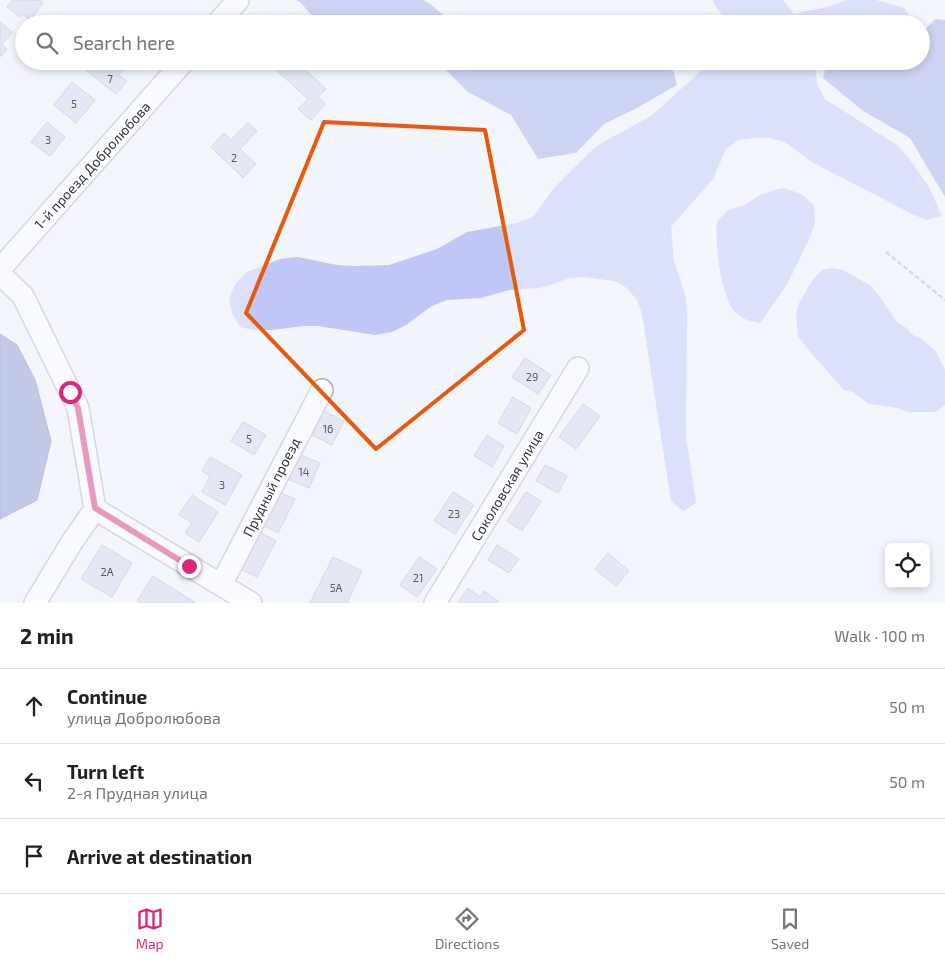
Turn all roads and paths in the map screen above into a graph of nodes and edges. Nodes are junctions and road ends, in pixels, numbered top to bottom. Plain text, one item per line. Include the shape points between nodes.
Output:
1 (238, 0) edge
2 (225, 15) edge
3 (176, 70) edge
4 (886, 252) dead end
5 (0, 269) edge
6 (0, 274) edge
7 (945, 300) edge
8 (578, 368) dead end
9 (322, 390) dead end
10 (95, 508) junction
11 (220, 584) junction
12 (35, 603) edge
13 (251, 603) edge
14 (435, 603) edge

1 - 2 street
3 - 5 street, 1-й проезд Добролюбова
4 - 7 path
6 - 10 street via 23,296 78,408
8 - 14 street, Соколовская улица
9 - 11 street, Прудный проезд
10 - 11 street
10 - 12 street
11 - 13 street

